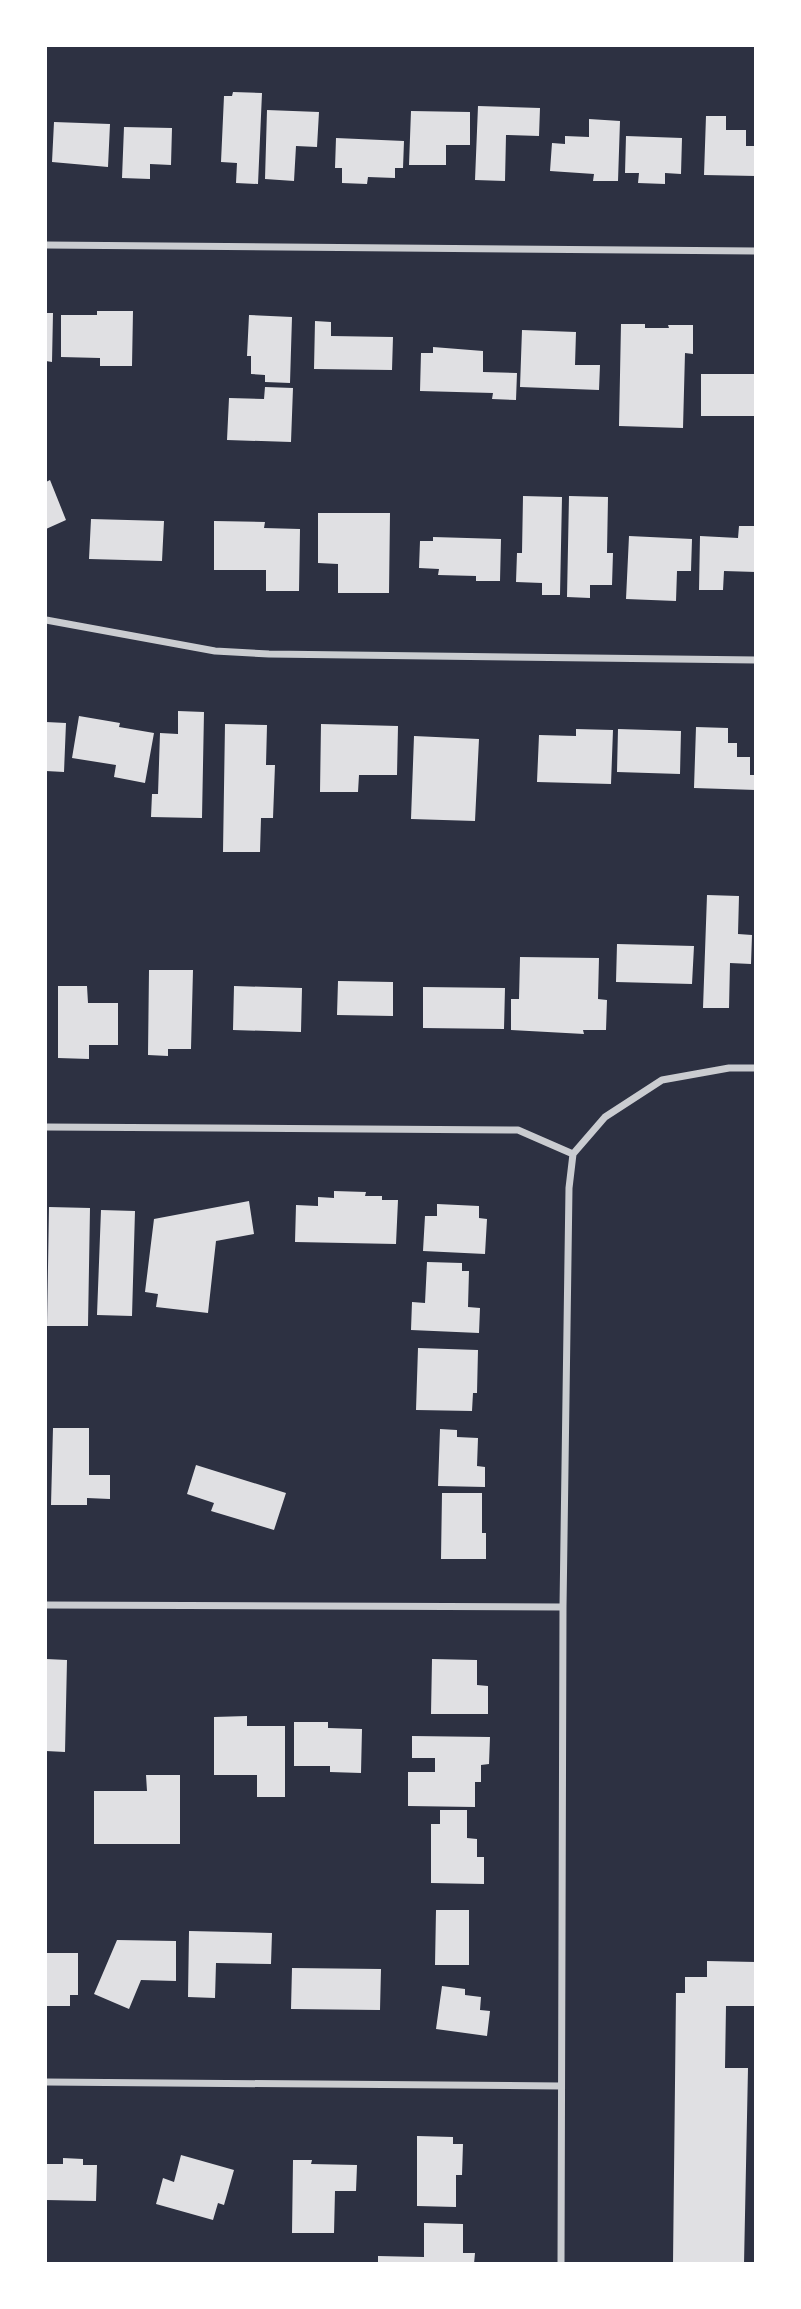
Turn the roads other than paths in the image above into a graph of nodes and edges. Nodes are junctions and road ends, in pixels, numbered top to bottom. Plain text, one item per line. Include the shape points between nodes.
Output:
1 (46, 245) edge
2 (755, 251) edge
3 (46, 620) edge
4 (755, 660) edge
5 (755, 1068) edge
6 (46, 1127) edge
7 (573, 1154) junction
8 (46, 1605) edge
9 (563, 1608) junction
10 (46, 2082) edge
11 (561, 2085) junction
12 (561, 2263) edge

1 - 2 street
3 - 4 street via 215,651
5 - 7 street via 662,1080 605,1117
6 - 7 street via 518,1130
7 - 9 street
8 - 9 street
9 - 11 street
10 - 11 street
11 - 12 street

